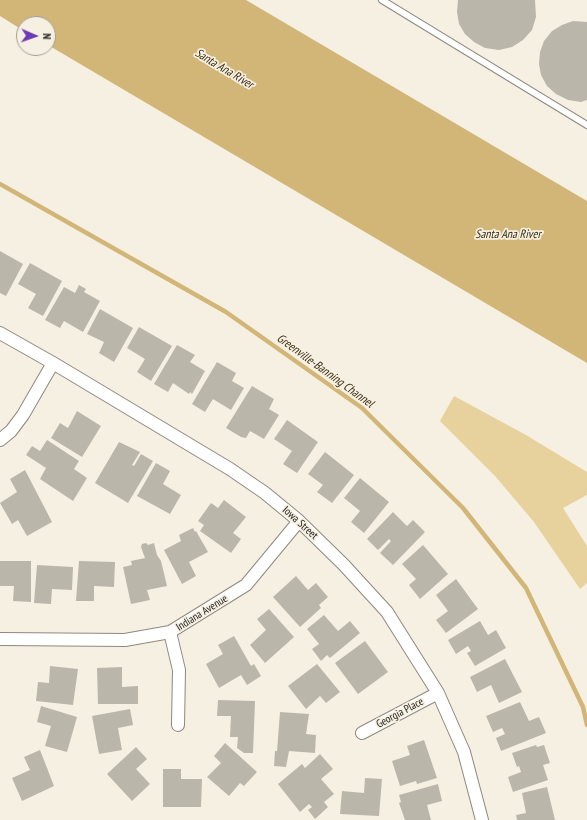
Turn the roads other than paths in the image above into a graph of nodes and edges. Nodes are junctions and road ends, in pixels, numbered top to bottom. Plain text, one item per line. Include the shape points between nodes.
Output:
1 (382, 0) edge
2 (587, 125) edge
3 (0, 333) edge
4 (53, 363) junction
5 (0, 440) edge
6 (299, 521) junction
7 (170, 632) junction
8 (0, 639) edge
9 (438, 693) junction
10 (178, 725) dead end
11 (362, 733) dead end
12 (482, 820) edge

1 - 2 lane
3 - 4 street, Iowa Street
4 - 5 street via 24,415
4 - 6 street, Iowa Street via 230,469
6 - 7 street, Indiana Avenue via 246,585
6 - 9 street, Iowa Street via 387,612
7 - 8 street, Indiana Avenue via 125,640
7 - 10 street via 179,670
9 - 11 street, Georgia Place
9 - 12 street, Iowa Street via 464,752

